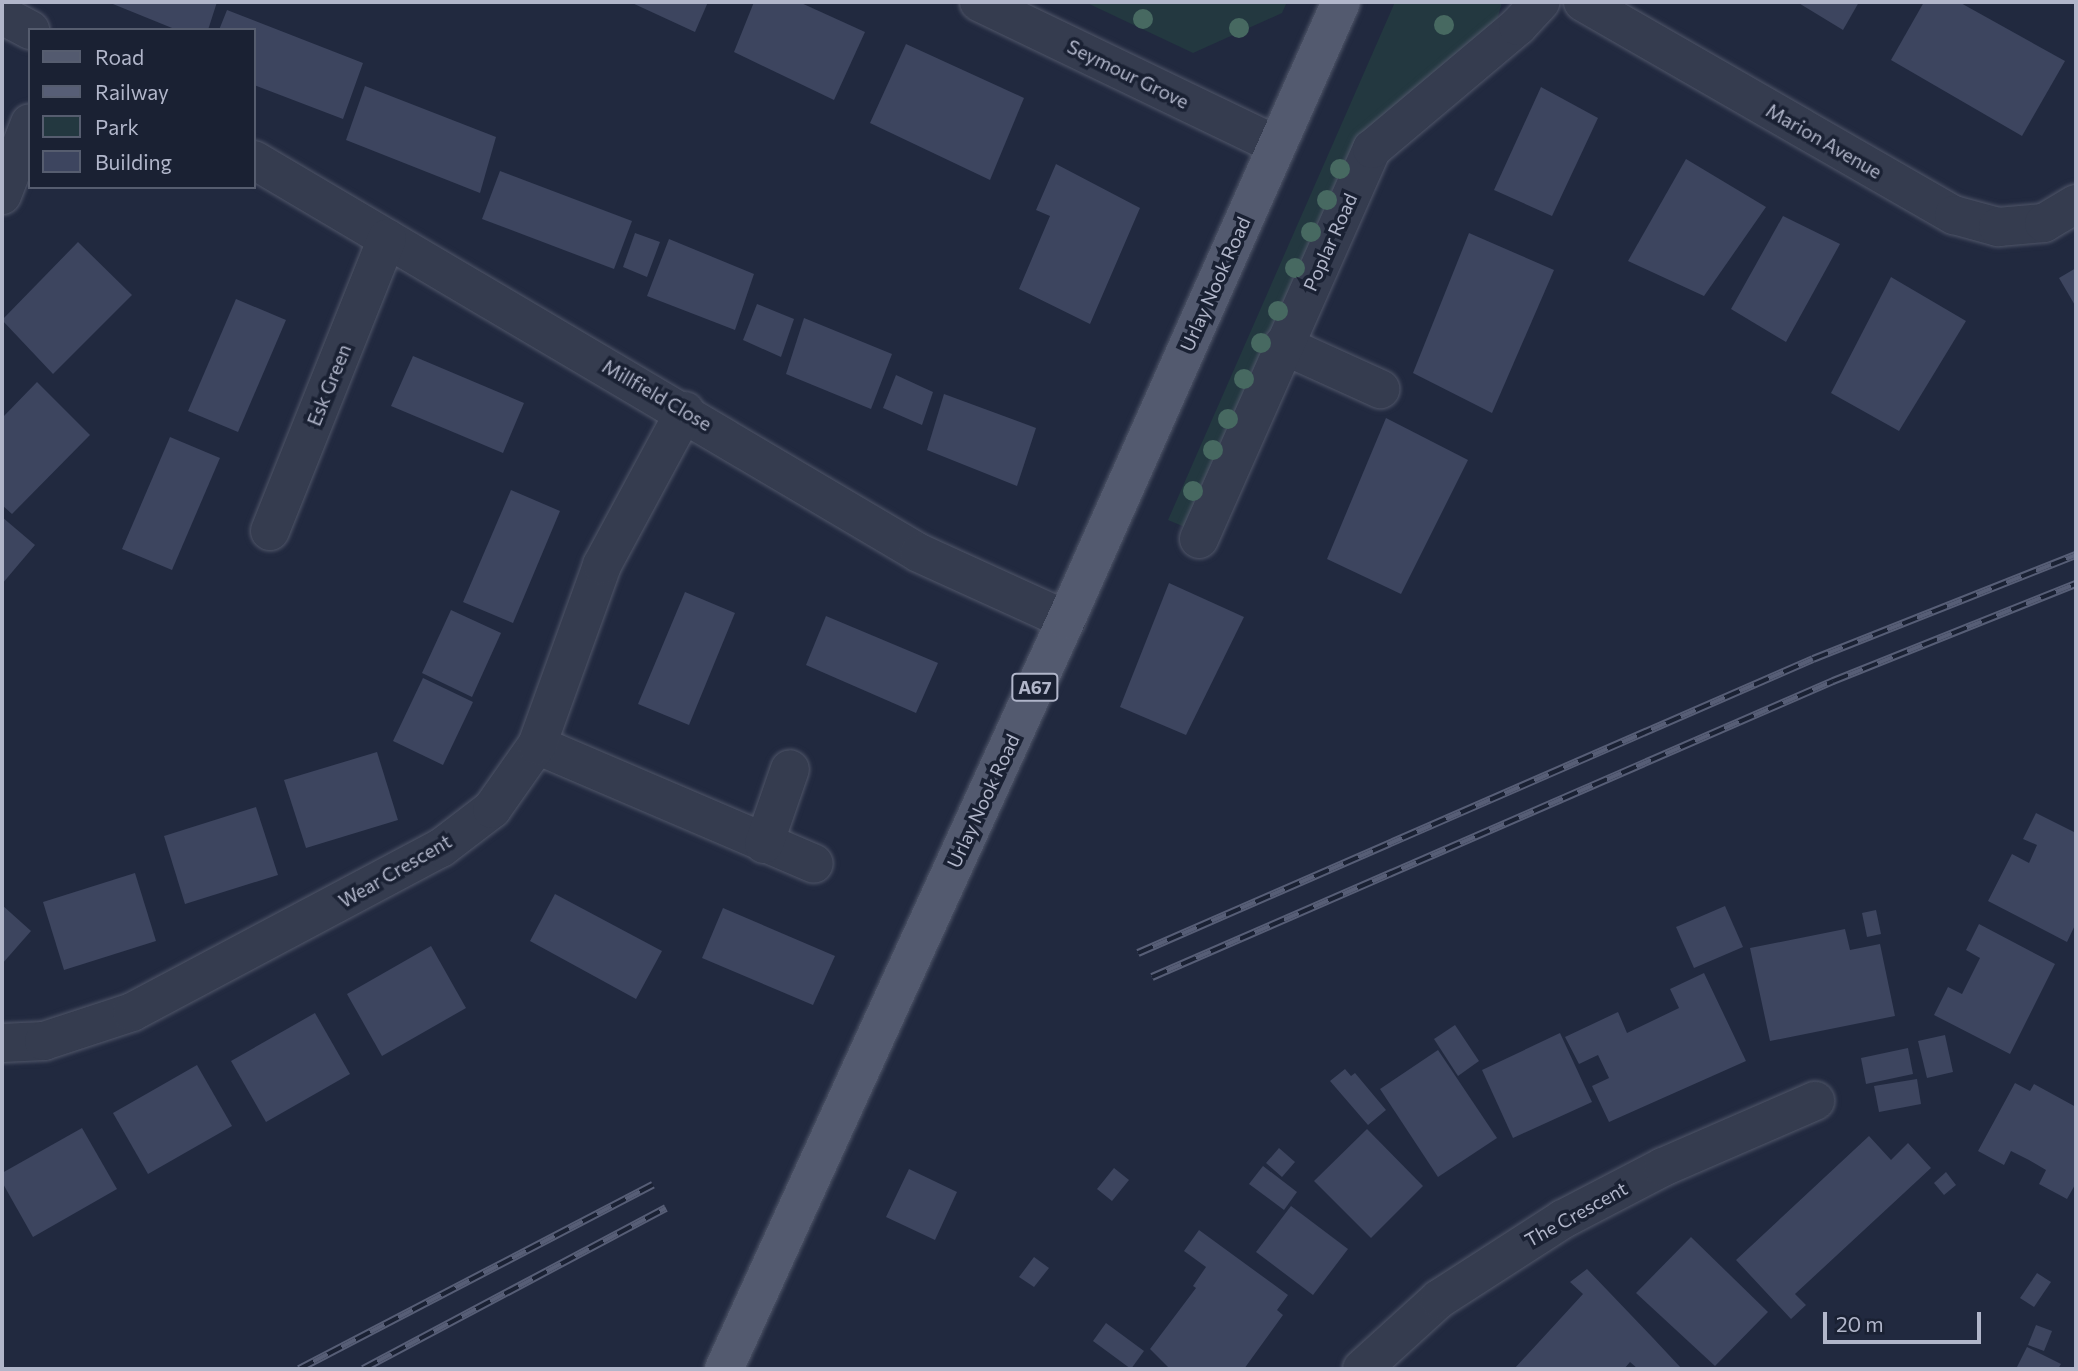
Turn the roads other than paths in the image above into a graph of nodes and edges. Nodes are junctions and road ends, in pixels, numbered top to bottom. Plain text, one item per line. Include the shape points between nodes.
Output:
1 (979, 2) edge
2 (1341, 2) edge
3 (1539, 2) edge
4 (1583, 2) edge
5 (2, 15) edge
6 (28, 29) edge
7 (28, 128) edge
8 (1276, 145) junction
9 (256, 161) edge
10 (2, 195) edge
11 (2076, 204) edge
12 (387, 239) junction
13 (1283, 345) junction
14 (1380, 389) dead end
15 (685, 411) junction
16 (270, 531) dead end
17 (1199, 539) dead end
18 (1066, 620) junction
19 (537, 745) junction
20 (790, 769) dead end
21 (764, 844) junction
22 (814, 864) dead end
23 (2, 1043) edge
24 (1815, 1101) dead end
25 (724, 1369) edge
26 (1362, 1369) edge

1 - 8 street, Seymour Grove
2 - 8 main road, Urlay Nook Road / A67
3 - 13 street, Poplar Road via 1518,26 1372,149
4 - 11 street, Marion Avenue via 1954,215 1998,227 2044,223
5 - 6 street
7 - 10 street
8 - 18 main road, Urlay Nook Road / A67
9 - 12 street, Millfield Close
12 - 15 street, Millfield Close
12 - 16 street, Esk Green
13 - 14 street
13 - 17 street, Poplar Road
15 - 18 street, Millfield Close via 919,553
15 - 19 street, Wear Crescent via 602,565
18 - 25 main road, Urlay Nook Road / A67
19 - 21 street
19 - 23 street, Wear Crescent via 492,809 441,848 132,1012 44,1041
20 - 21 street
21 - 22 street
24 - 26 street, The Crescent via 1663,1167 1563,1219 1438,1299

